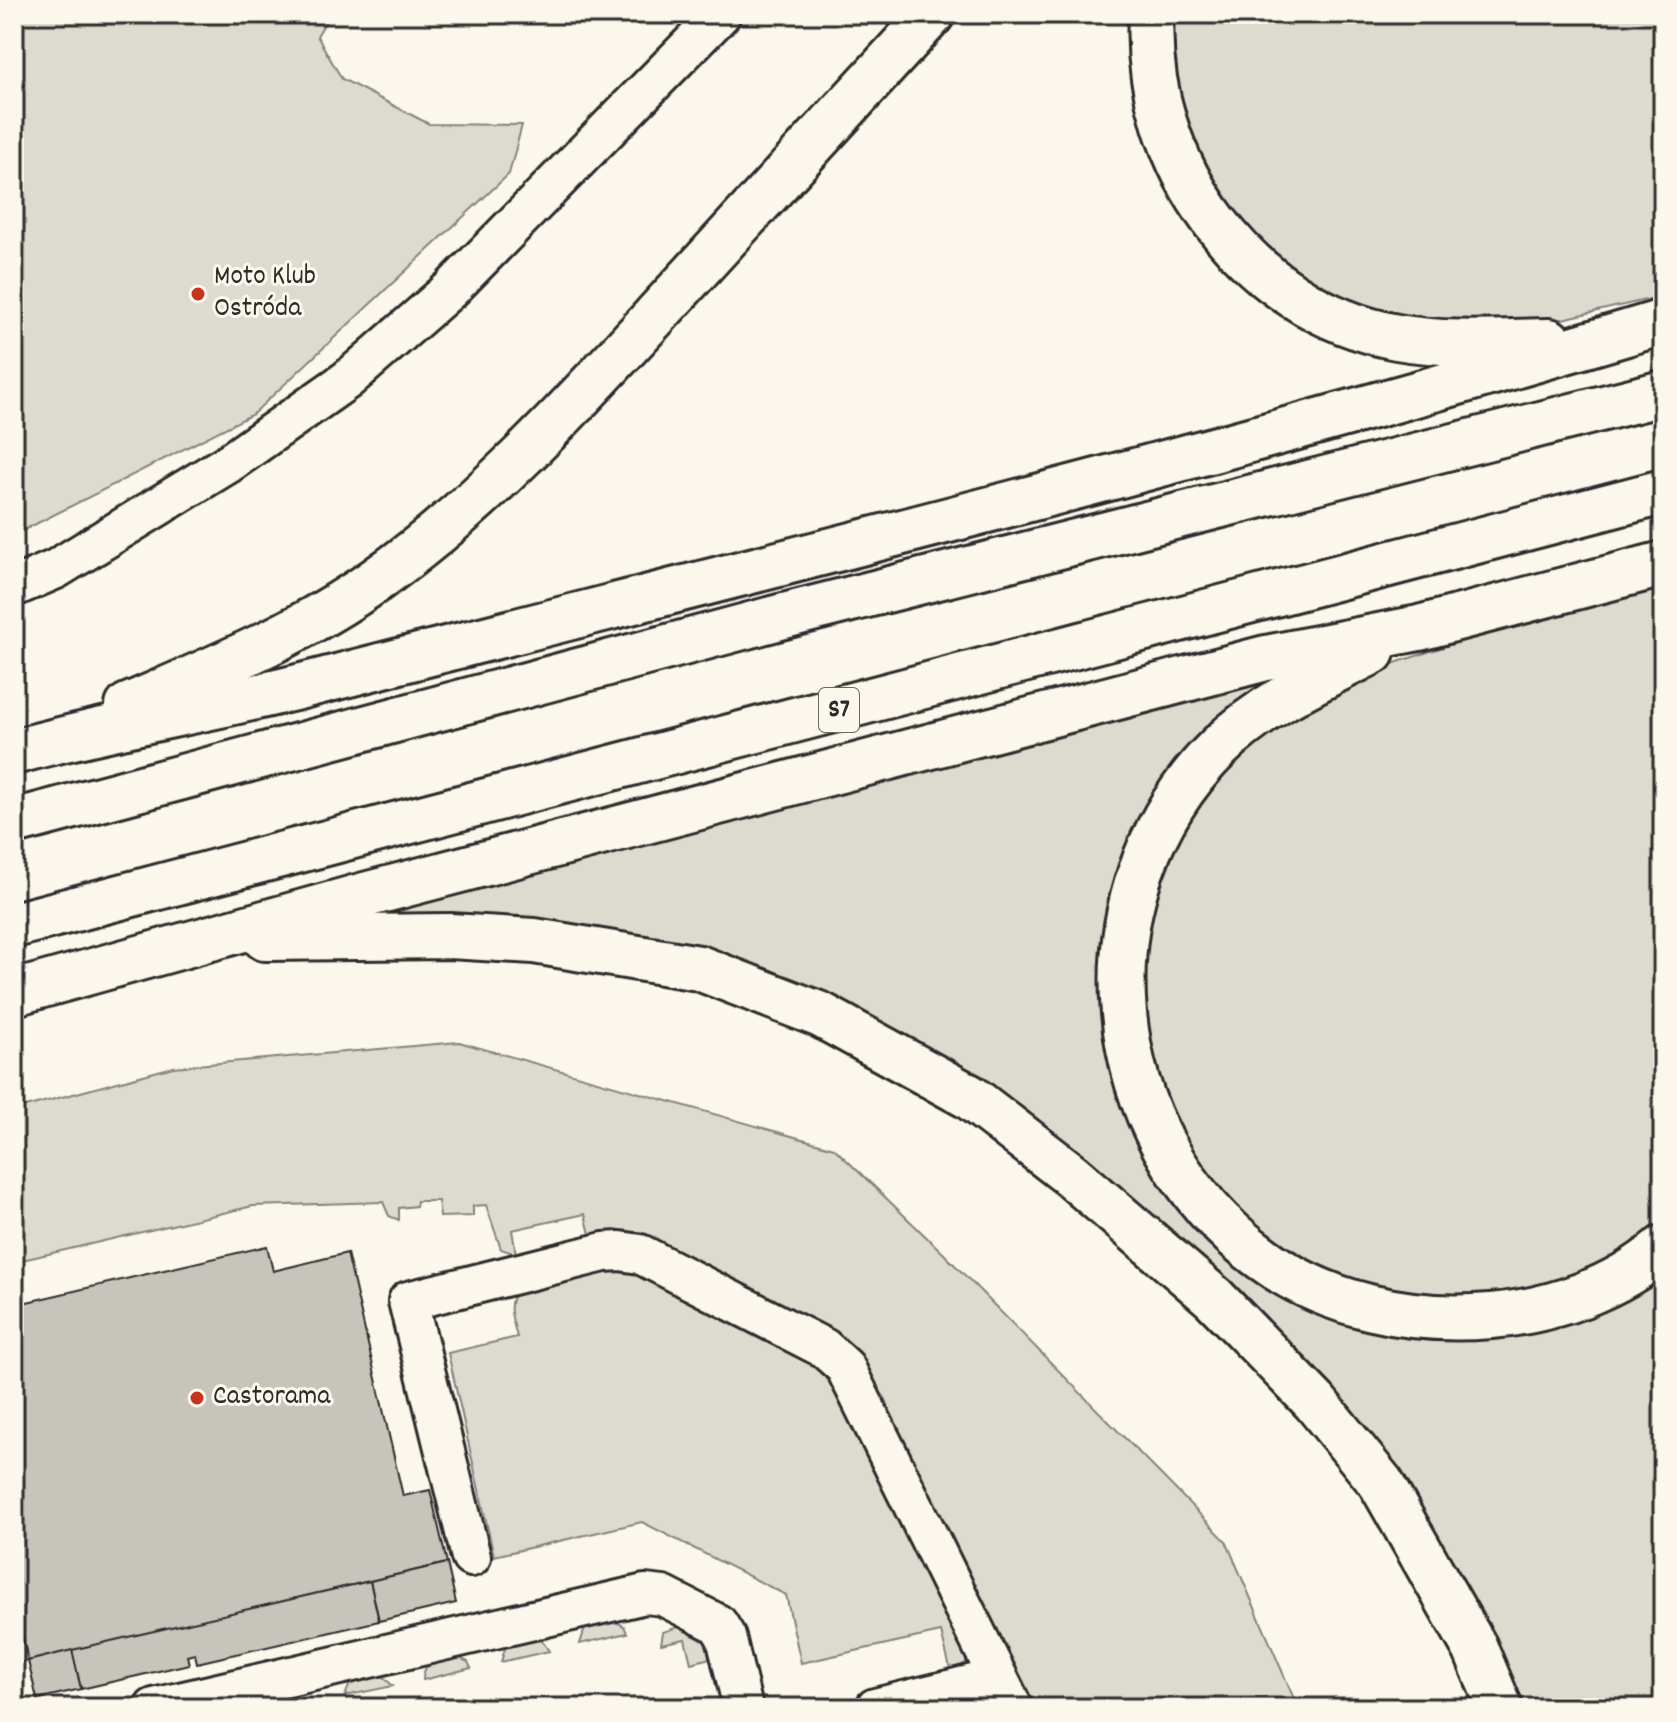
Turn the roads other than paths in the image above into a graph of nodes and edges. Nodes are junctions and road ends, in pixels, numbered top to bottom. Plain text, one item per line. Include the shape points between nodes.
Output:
1 (721, 14) edge
2 (932, 14) edge
3 (1151, 14) edge
4 (1663, 322) edge
5 (1607, 339) junction
6 (1663, 393) edge
7 (1663, 492) edge
8 (1663, 564) edge
9 (14, 587) edge
10 (1419, 628) junction
11 (22, 750) edge
12 (14, 822) edge
13 (14, 925) edge
14 (207, 938) junction
15 (14, 993) edge
16 (1663, 1248) edge
17 (471, 1557) dead end
18 (1006, 1693) edge
19 (154, 1708) edge
20 (743, 1708) edge
21 (875, 1708) edge
22 (1500, 1708) edge

1 - 9 street via 451,289 347,380 216,471 56,569
2 - 11 highway via 568,410 465,511 376,581 308,623 239,659
3 - 5 highway via 1154,90 1183,173 1239,252 1286,291 1395,337 1447,344
4 - 5 highway
5 - 11 highway via 1452,386 803,557 253,699
6 - 12 highway via 780,617
7 - 13 highway, S7
8 - 10 highway
10 - 14 highway via 1266,658
10 - 16 highway via 1281,698 1249,721 1187,784 1165,820 1145,859 1123,951 1122,1009 1144,1107 1185,1179 1262,1259 1299,1281 1381,1311 1425,1318 1513,1314 1603,1287
14 - 15 highway
14 - 22 highway via 478,937 699,968 821,1015 970,1097 1071,1175 1214,1298 1315,1402 1381,1483 1420,1547 1475,1648
17 - 18 street via 408,1301 604,1252 640,1254 838,1359
18 - 21 street
19 - 20 street via 645,1594 663,1596 718,1624

